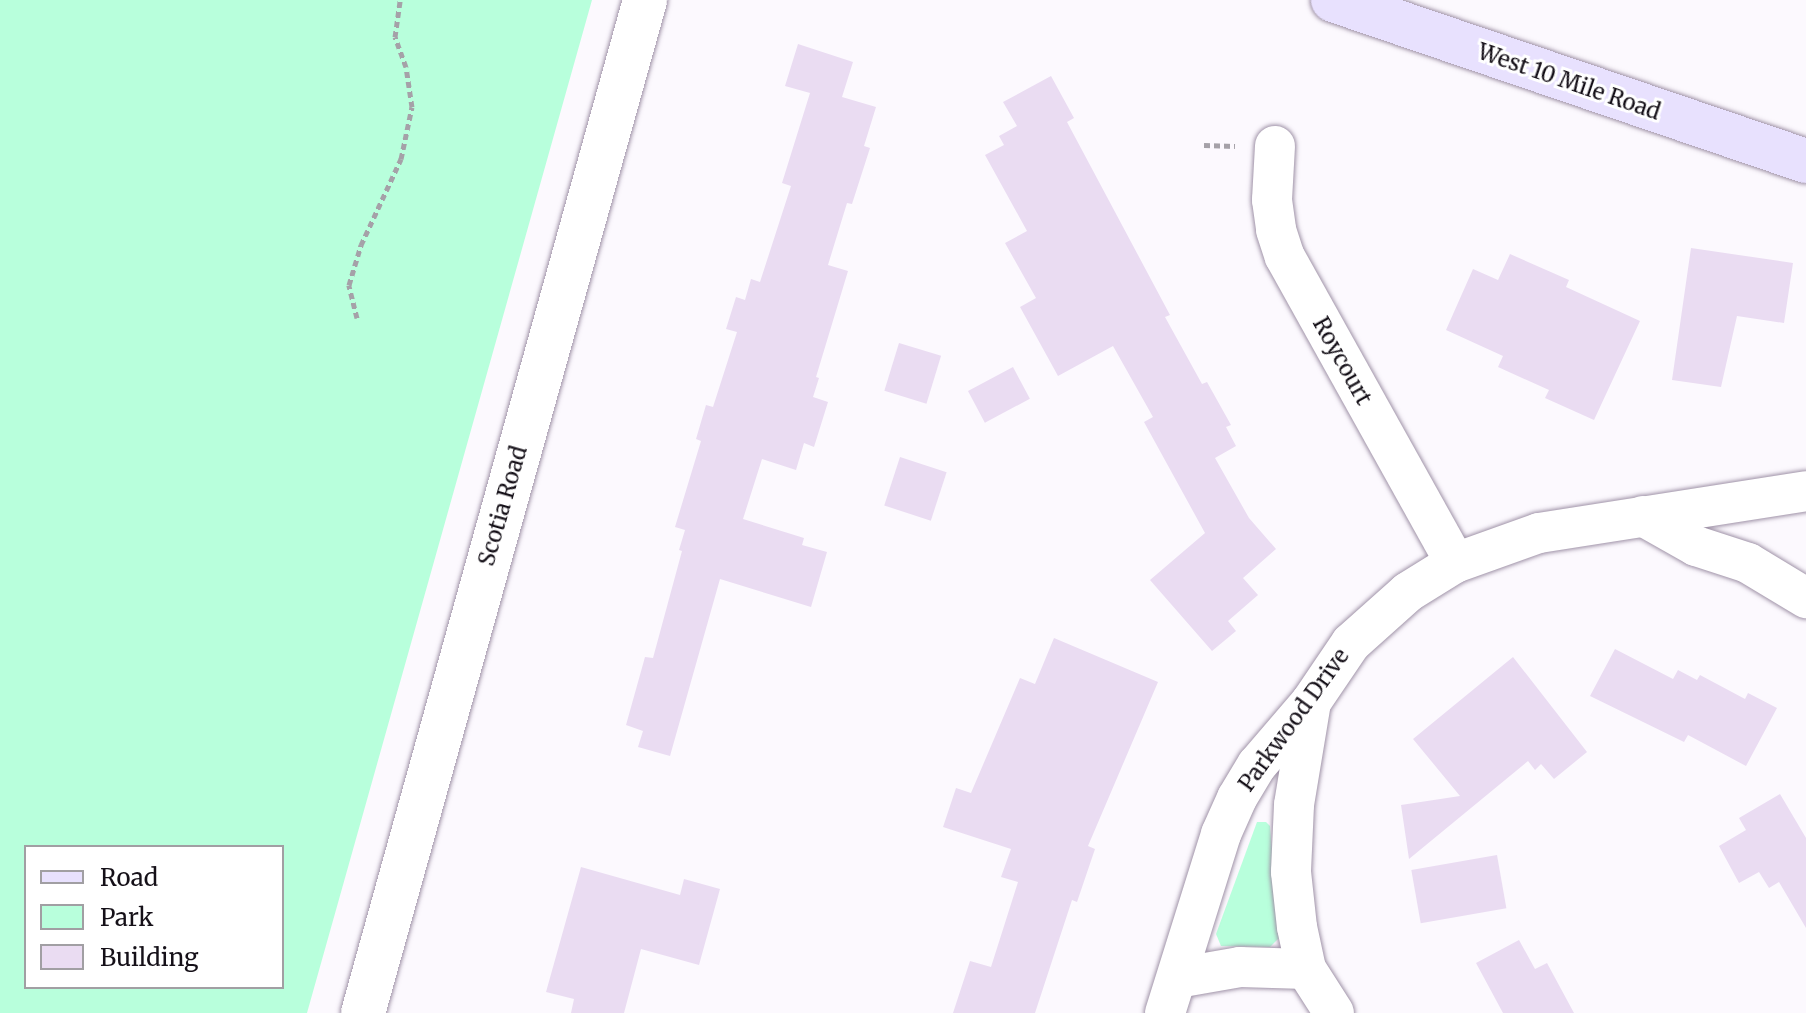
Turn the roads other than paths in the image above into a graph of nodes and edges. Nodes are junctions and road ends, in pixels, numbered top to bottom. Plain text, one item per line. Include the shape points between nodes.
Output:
1 (645, 0) edge
2 (1333, 0) edge
3 (1275, 146) dead end
4 (1806, 161) edge
5 (1806, 491) edge
6 (1643, 516) junction
7 (1455, 563) junction
8 (1806, 598) edge
9 (1311, 702) junction
10 (1306, 969) junction
11 (1171, 996) edge
12 (363, 1013) edge
13 (1334, 1013) edge

1 - 12 street, Scotia Road
2 - 4 main road, West 10 Mile Road
3 - 7 street, Roycourt via 1272,200 1285,257
5 - 6 street, Parkwood Drive
6 - 7 street, Parkwood Drive via 1539,533
6 - 8 street via 1696,546 1748,563
7 - 9 street, Parkwood Drive via 1408,592 1351,643
9 - 10 street via 1294,805 1291,872
9 - 11 street, Parkwood Drive via 1257,765 1237,798
10 - 11 street via 1240,967
10 - 13 street

